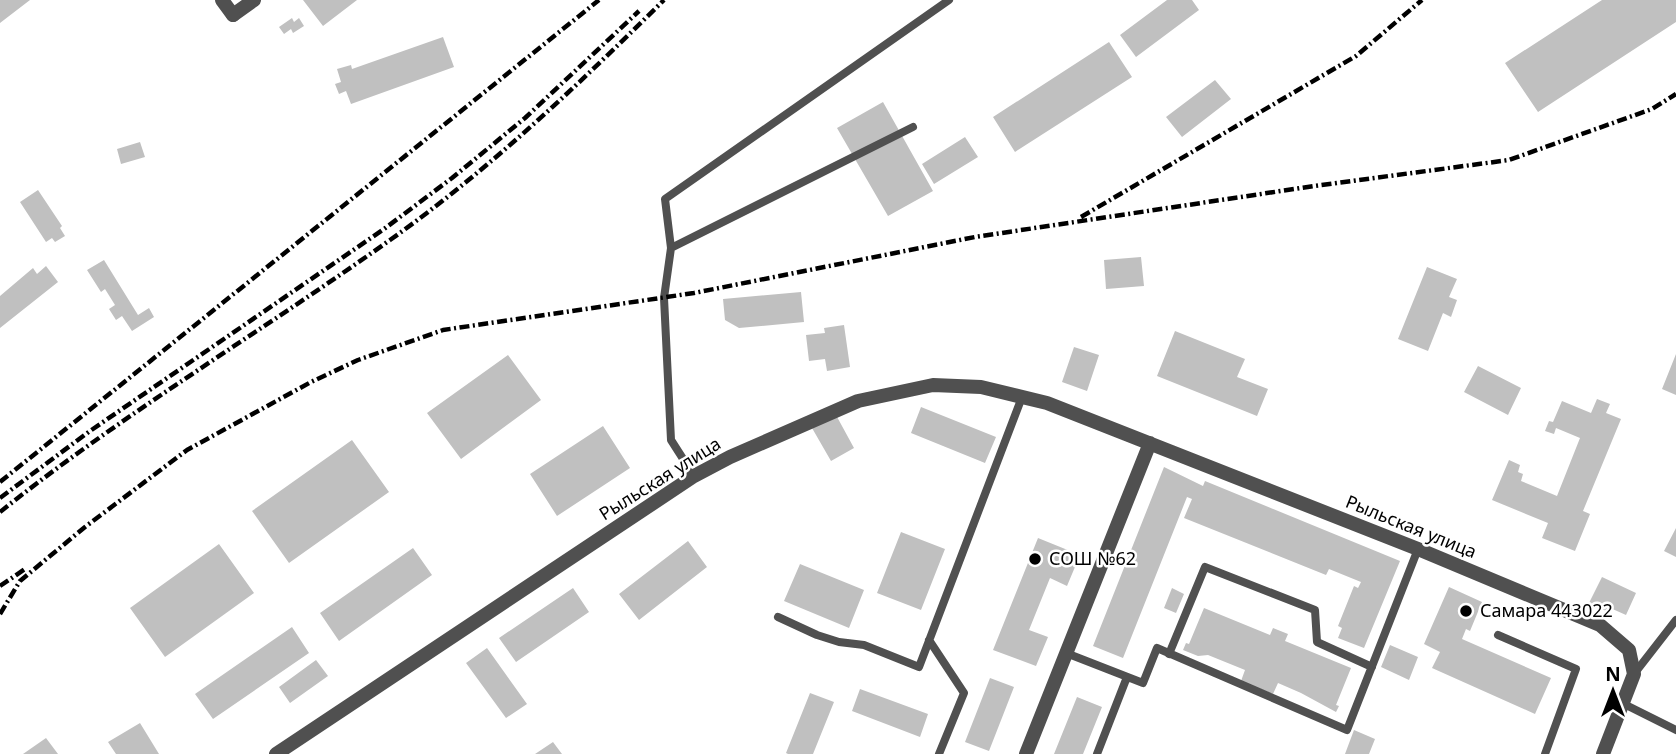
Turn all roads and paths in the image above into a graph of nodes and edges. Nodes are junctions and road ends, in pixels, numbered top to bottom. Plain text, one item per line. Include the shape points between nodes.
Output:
1 (222, 0) edge
2 (254, 0) edge
3 (949, 0) edge
4 (913, 127) dead end
5 (671, 248) junction
6 (1022, 397) junction
7 (1150, 443) junction
8 (694, 476) junction
9 (1418, 550) junction
10 (778, 617) dead end
11 (1676, 620) edge
12 (1498, 635) dead end
13 (929, 639) junction
14 (1066, 653) junction
15 (1169, 654) junction
16 (1372, 667) junction
17 (1634, 674) junction
18 (1127, 677) junction
19 (1622, 703) junction
20 (1676, 730) edge
21 (276, 754) edge
22 (939, 754) edge
23 (1026, 754) edge
24 (1097, 754) edge
25 (1545, 754) edge
26 (1603, 754) edge

1 - 2 street via 233,15
3 - 5 lane via 665,199
4 - 5 lane
5 - 8 lane via 664,298 671,440
6 - 7 street, Рыльская улица
6 - 8 street, Рыльская улица via 981,387 933,385 858,401
6 - 13 lane
7 - 9 street, Рыльская улица
7 - 14 street
8 - 21 street, Рыльская улица
9 - 16 lane
9 - 17 street, Рыльская улица via 1600,625 1629,650
10 - 13 lane via 817,635 864,645 919,667
11 - 17 lane
12 - 25 lane via 1576,669
13 - 22 lane via 964,693
14 - 18 lane
14 - 23 street
15 - 16 lane via 1347,730
15 - 16 lane via 1205,566 1315,610 1317,642
15 - 18 lane via 1157,648 1143,683
17 - 19 street
18 - 24 lane
19 - 20 lane
19 - 26 street

